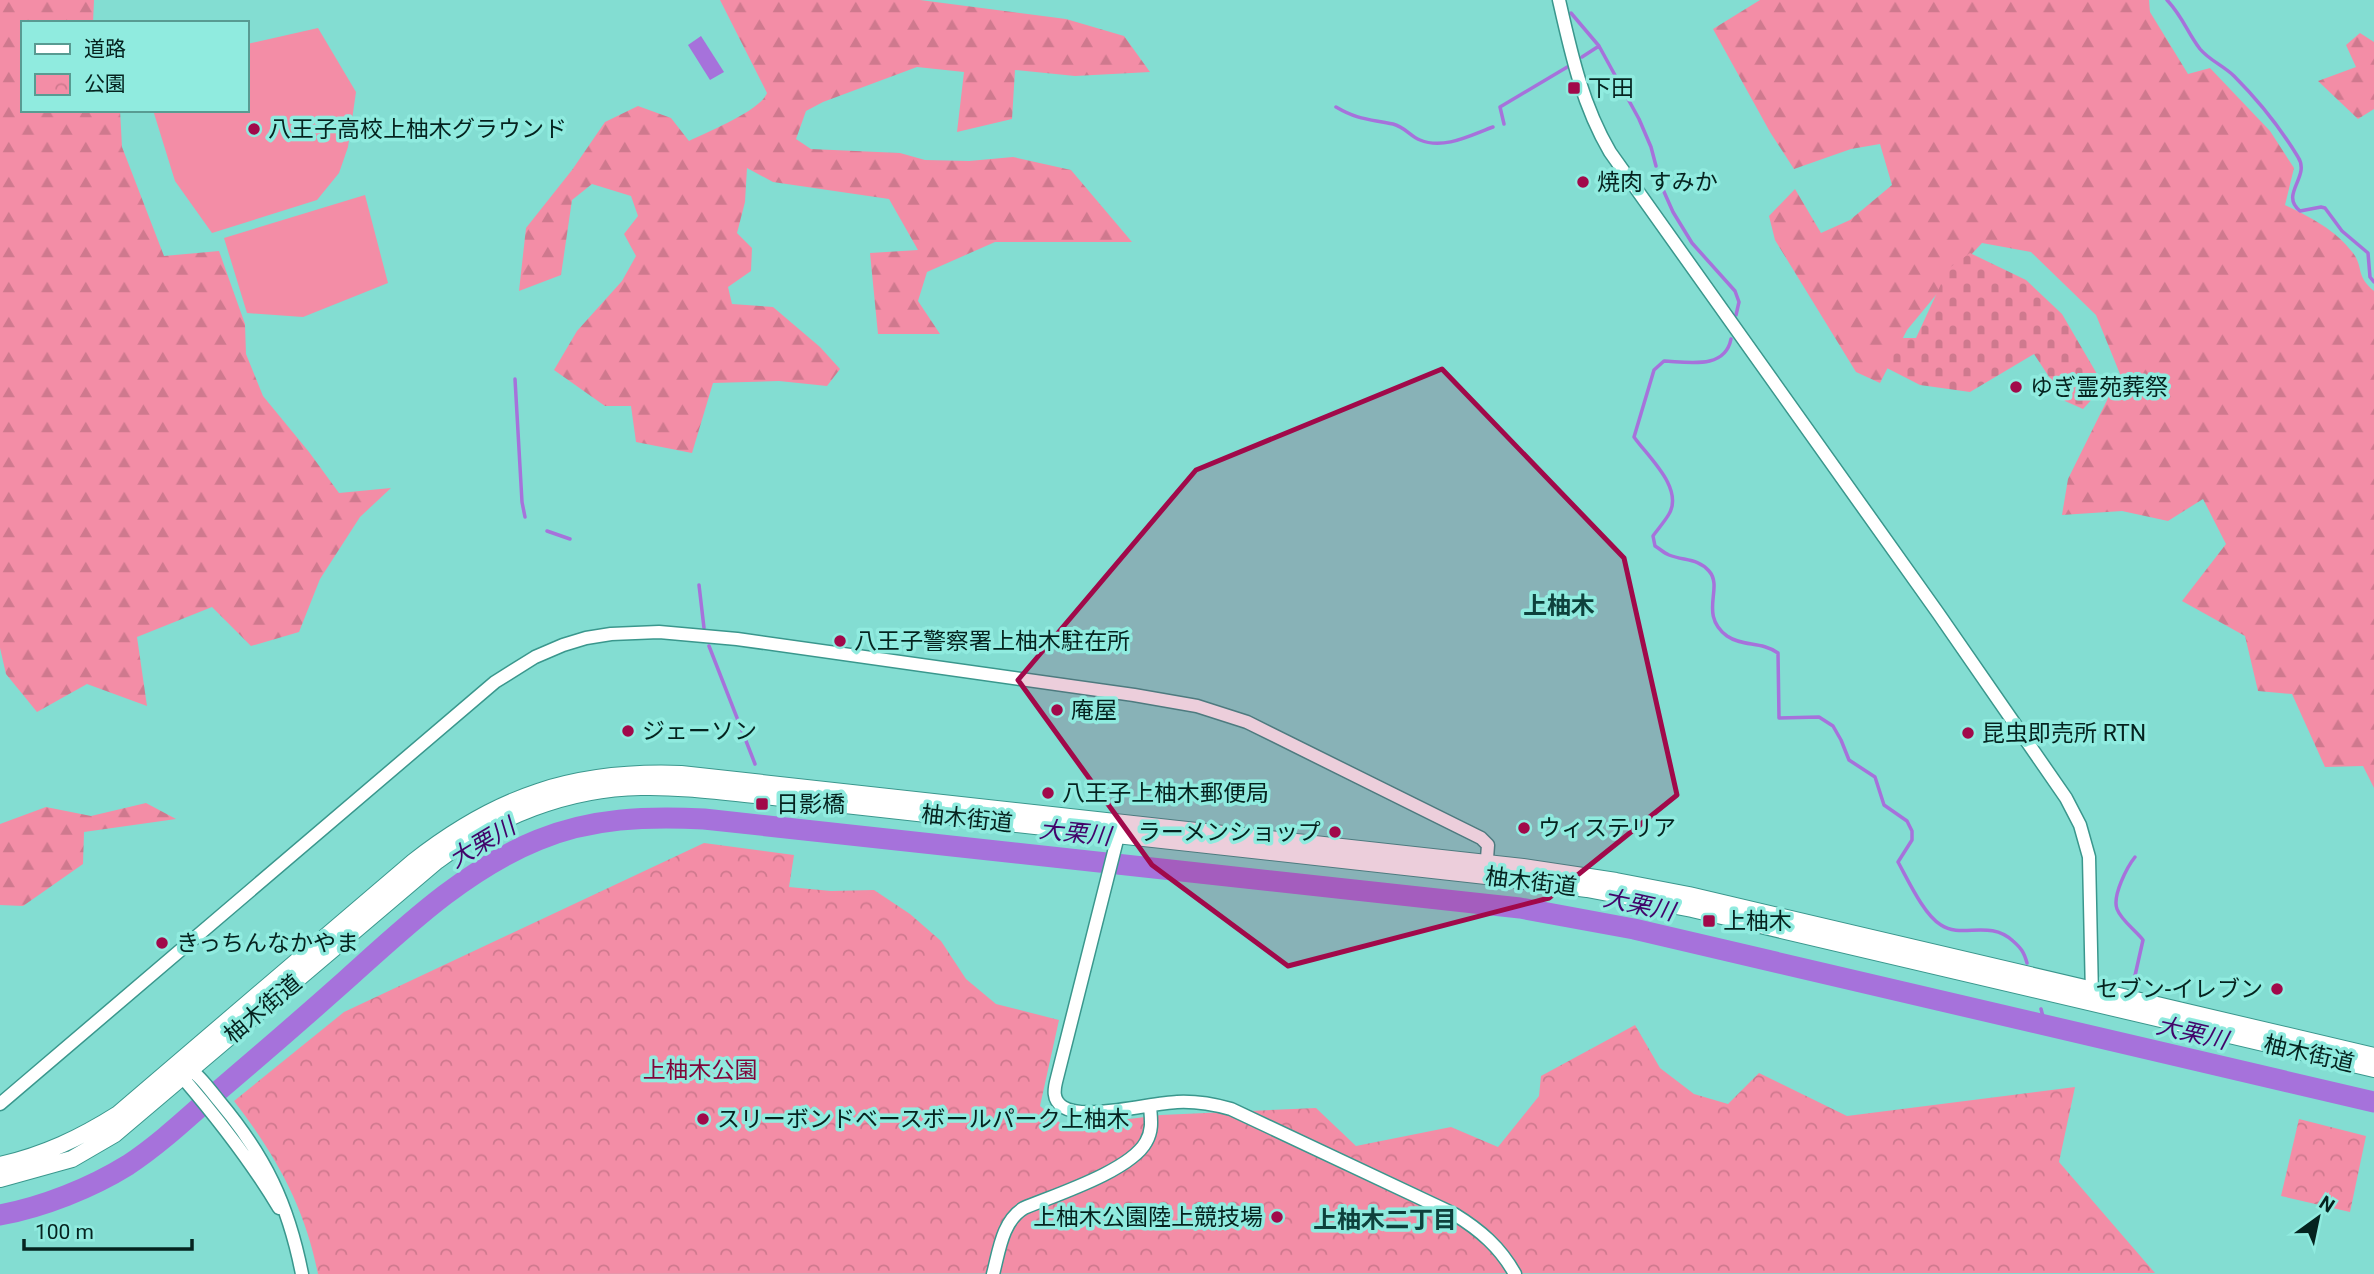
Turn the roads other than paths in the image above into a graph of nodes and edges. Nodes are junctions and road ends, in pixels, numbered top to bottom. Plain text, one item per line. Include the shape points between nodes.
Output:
1 (1559, 0) edge
2 (1120, 829) junction
3 (1487, 870) junction
4 (2092, 996) junction
5 (2374, 1056) edge
6 (2374, 1069) edge
7 (185, 1070) junction
8 (0, 1104) edge
9 (1150, 1106) junction
10 (0, 1165) edge
11 (0, 1180) edge
12 (302, 1274) edge
13 (993, 1274) edge
14 (1515, 1274) edge

1 - 4 street via 1582,92 1610,152 2066,798 2089,858
2 - 3 main road, 柚木街道
2 - 7 main road, 柚木街道 via 671,787 629,787 560,800 505,819 449,852
2 - 9 street via 1055,1096 1064,1108 1082,1112
3 - 4 main road, 柚木街道 via 1692,909
3 - 8 street via 1488,845 1481,838 1247,722 1207,709 737,639 642,631 586,638 535,657 489,687
4 - 5 main road, 柚木街道
4 - 6 main road, 柚木街道
7 - 10 main road, 柚木街道 via 91,1131 46,1152
7 - 11 main road, 柚木街道 via 131,1123 84,1153
7 - 12 street via 260,1155 280,1193
9 - 13 street via 1150,1134 1127,1163 1013,1216
9 - 14 street via 1217,1105 1335,1156 1473,1225 1496,1245

